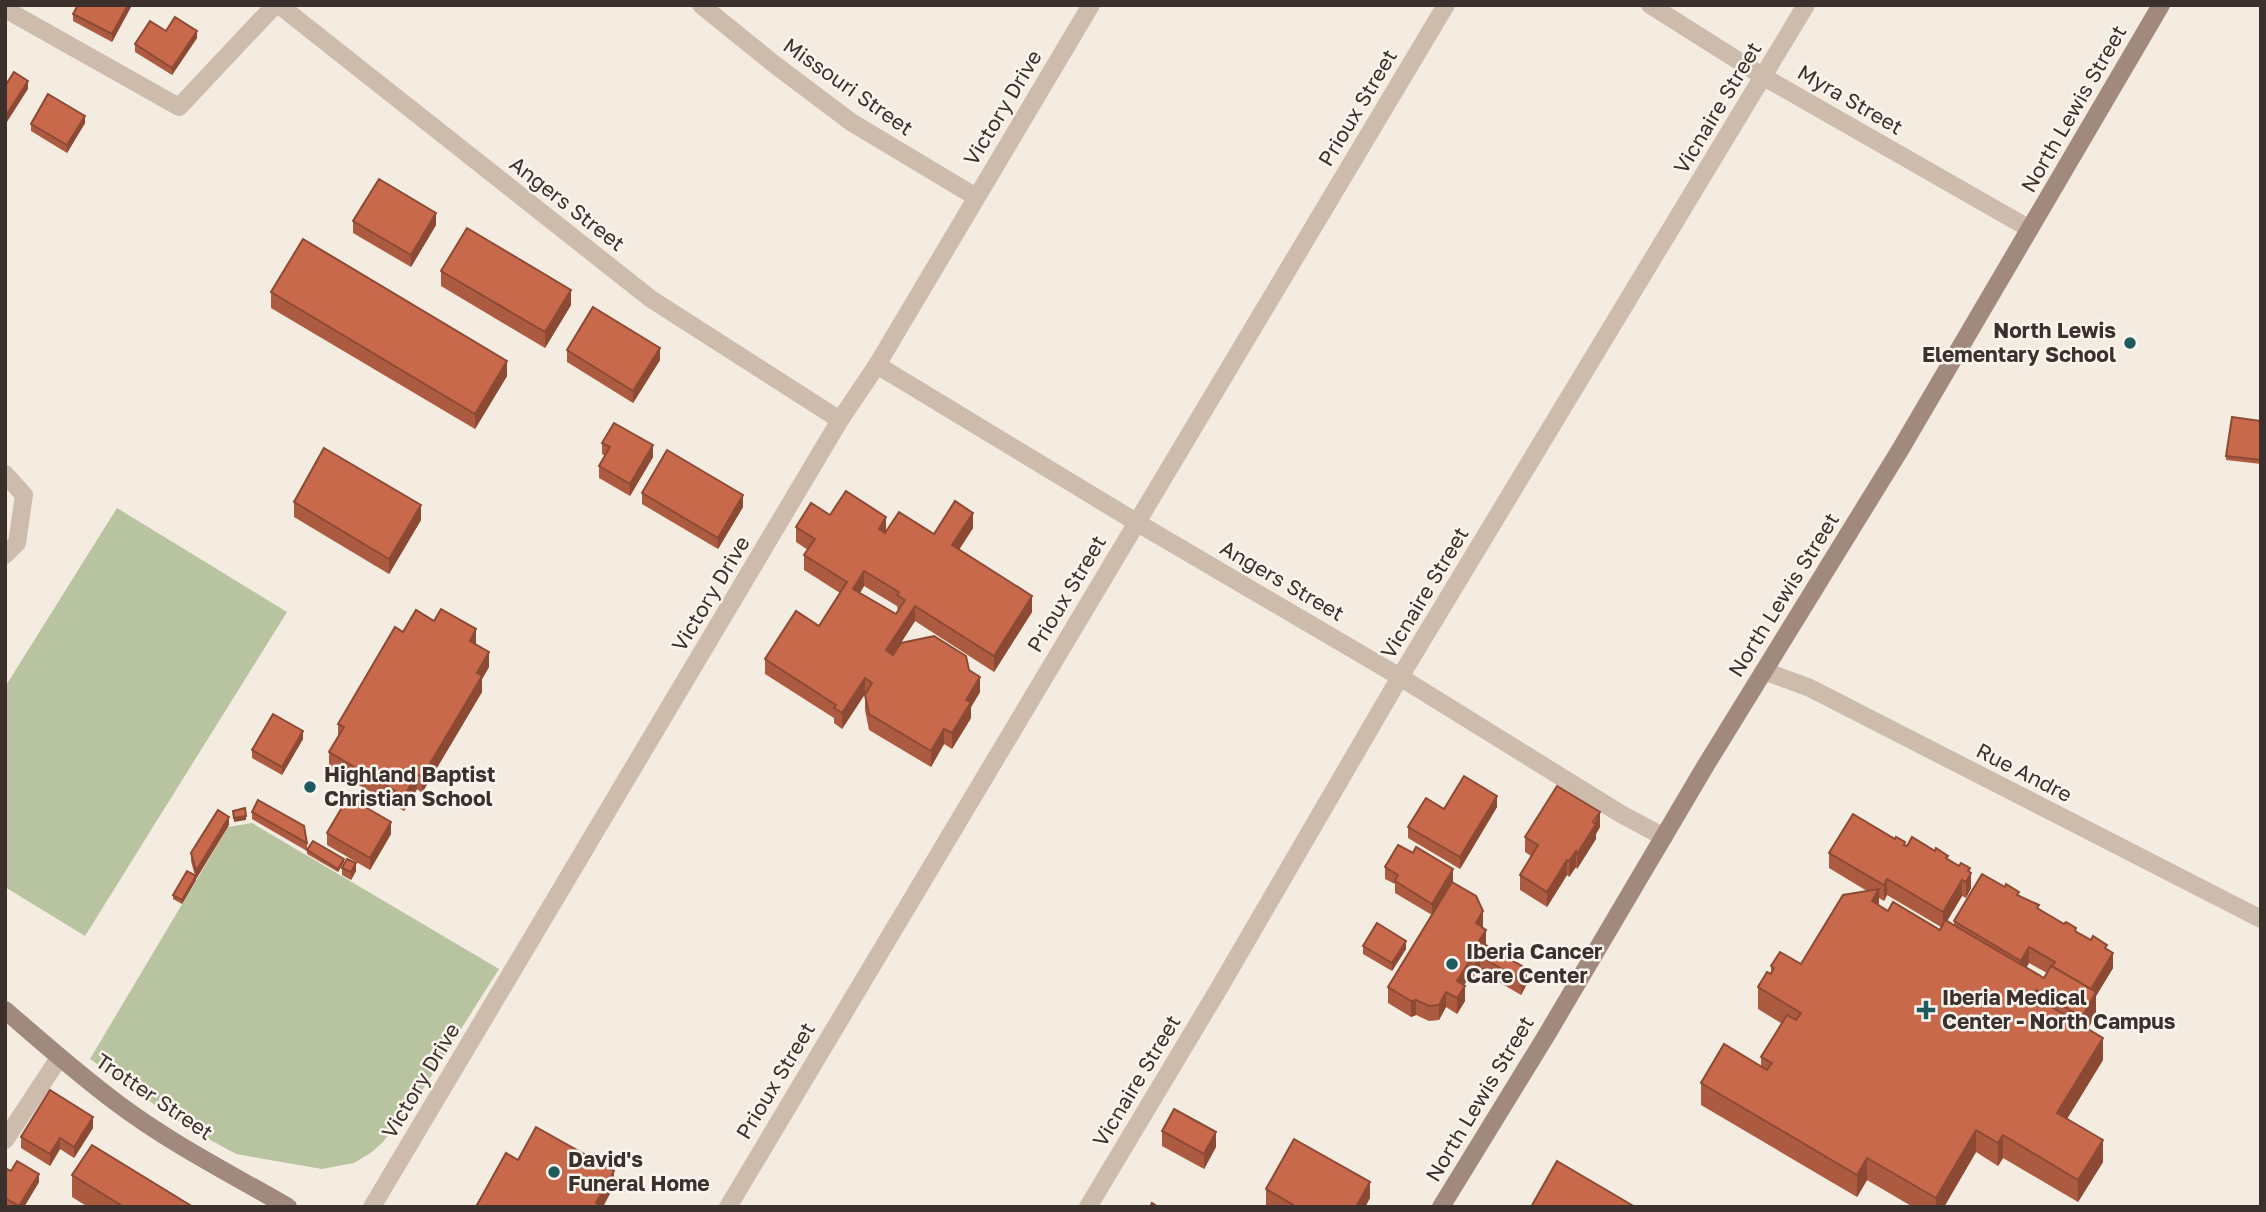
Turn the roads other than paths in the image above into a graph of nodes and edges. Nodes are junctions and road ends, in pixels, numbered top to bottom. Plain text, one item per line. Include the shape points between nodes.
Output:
1 (277, 5) edge
2 (701, 5) edge
3 (1091, 5) edge
4 (1446, 5) edge
5 (1650, 5) edge
6 (1806, 5) edge
7 (2161, 5) edge
8 (5, 9) edge
9 (1764, 77) junction
10 (976, 197) junction
11 (2030, 229) junction
12 (877, 365) junction
13 (840, 420) junction
14 (5, 474) edge
15 (1136, 522) junction
16 (5, 555) edge
17 (1764, 671) junction
18 (1401, 677) junction
19 (1664, 837) junction
20 (2261, 919) edge
21 (5, 1010) edge
22 (59, 1058) junction
23 (5, 1140) edge
24 (288, 1207) edge
25 (372, 1207) edge
26 (727, 1207) edge
27 (1087, 1207) edge
28 (1441, 1207) edge

1 - 8 street, Angers Street via 179,107
1 - 13 street, Angers Street via 651,299
2 - 10 street, Missouri Street via 851,122
3 - 10 street, Victory Drive
4 - 15 street, Prioux Street
5 - 9 street, Myra Street
6 - 9 street, Vicnaire Street
7 - 11 main road, North Lewis Street
9 - 11 street, Myra Street
9 - 18 street, Vicnaire Street
10 - 12 street, Victory Drive
11 - 17 main road, North Lewis Street
12 - 13 street, Victory Drive
12 - 15 street, Angers Street
13 - 25 street, Victory Drive
14 - 16 street via 24,495 17,543
15 - 18 street, Angers Street
15 - 26 street, Prioux Street
17 - 19 main road, North Lewis Street
17 - 20 street, Rue Andre via 1810,688
18 - 19 street, Angers Street
18 - 27 street, Vicnaire Street
19 - 28 main road, North Lewis Street
21 - 22 main road, Trotter Street
22 - 23 street
22 - 24 main road, Trotter Street via 119,1105

